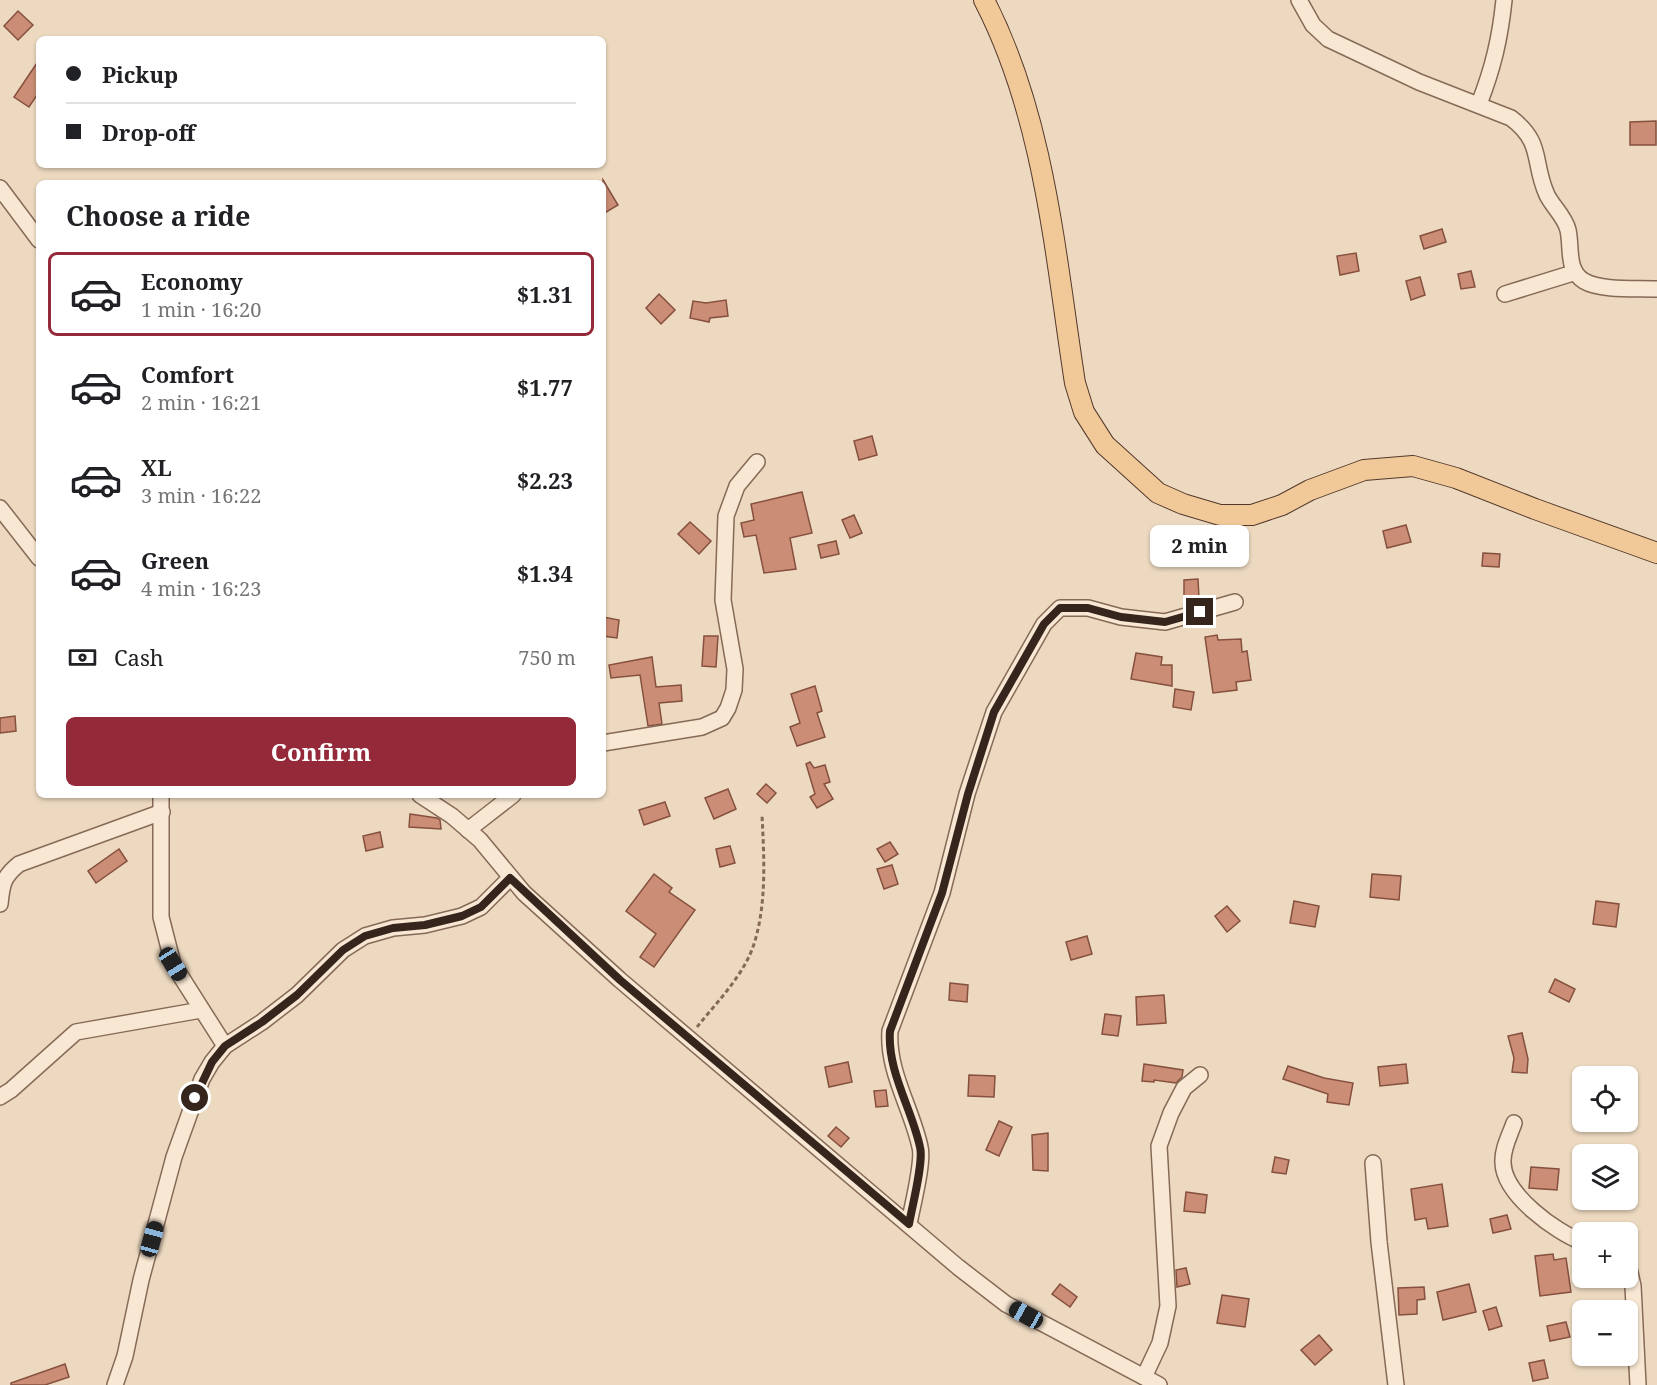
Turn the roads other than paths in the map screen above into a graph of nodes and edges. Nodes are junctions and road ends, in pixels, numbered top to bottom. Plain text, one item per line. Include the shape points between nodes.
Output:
1 (984, 0) edge
2 (1299, 0) edge
3 (1504, 0) edge
4 (1479, 104) junction
5 (0, 188) edge
6 (36, 236) edge
7 (1574, 270) junction
8 (1657, 289) edge
9 (1505, 294) dead end
10 (757, 462) dead end
11 (0, 508) edge
12 (1657, 553) edge
13 (36, 554) edge
14 (1235, 602) dead end
15 (606, 743) edge
16 (161, 798) edge
17 (424, 798) edge
18 (509, 798) edge
19 (162, 812) junction
20 (468, 830) junction
21 (510, 878) junction
22 (0, 903) edge
23 (201, 1010) junction
24 (225, 1046) junction
25 (1200, 1075) dead end
26 (0, 1097) edge
27 (1514, 1122) dead end
28 (1373, 1163) dead end
29 (909, 1224) junction
30 (1572, 1236) edge
31 (1633, 1288) edge
32 (1144, 1377) junction
33 (115, 1385) edge
34 (1160, 1385) edge
35 (1396, 1385) edge
36 (1638, 1385) edge

1 - 12 main road via 1020,84 1040,163 1075,383 1084,412 1105,445 1158,494 1220,515 1252,515 1364,470 1413,466 1456,478
2 - 4 street via 1313,25 1328,39 1419,82
3 - 4 street via 1494,66
4 - 7 street via 1511,117 1528,132 1547,194 1565,221
5 - 6 street
7 - 8 street via 1596,286
7 - 9 street
10 - 15 street via 737,486 726,516 723,600 735,669 728,708 722,718 702,727
11 - 13 street
14 - 29 street via 1165,622 1088,608 1060,608 1044,624 994,712 942,893 890,1031 897,1076 921,1149
16 - 19 street
17 - 20 street
18 - 20 street
19 - 22 street via 19,864 2,883
19 - 23 street via 161,918 173,964
20 - 21 street
21 - 24 street via 481,907 462,916 365,936 343,950 297,995
21 - 29 street via 611,972
23 - 24 street
23 - 26 street via 76,1032
24 - 33 street via 202,1079 174,1157
25 - 32 street via 1184,1088 1159,1146 1168,1306 1160,1343
27 - 30 street via 1504,1149 1506,1175 1527,1206
28 - 35 street
29 - 32 street via 1006,1304
31 - 36 street
32 - 34 street

